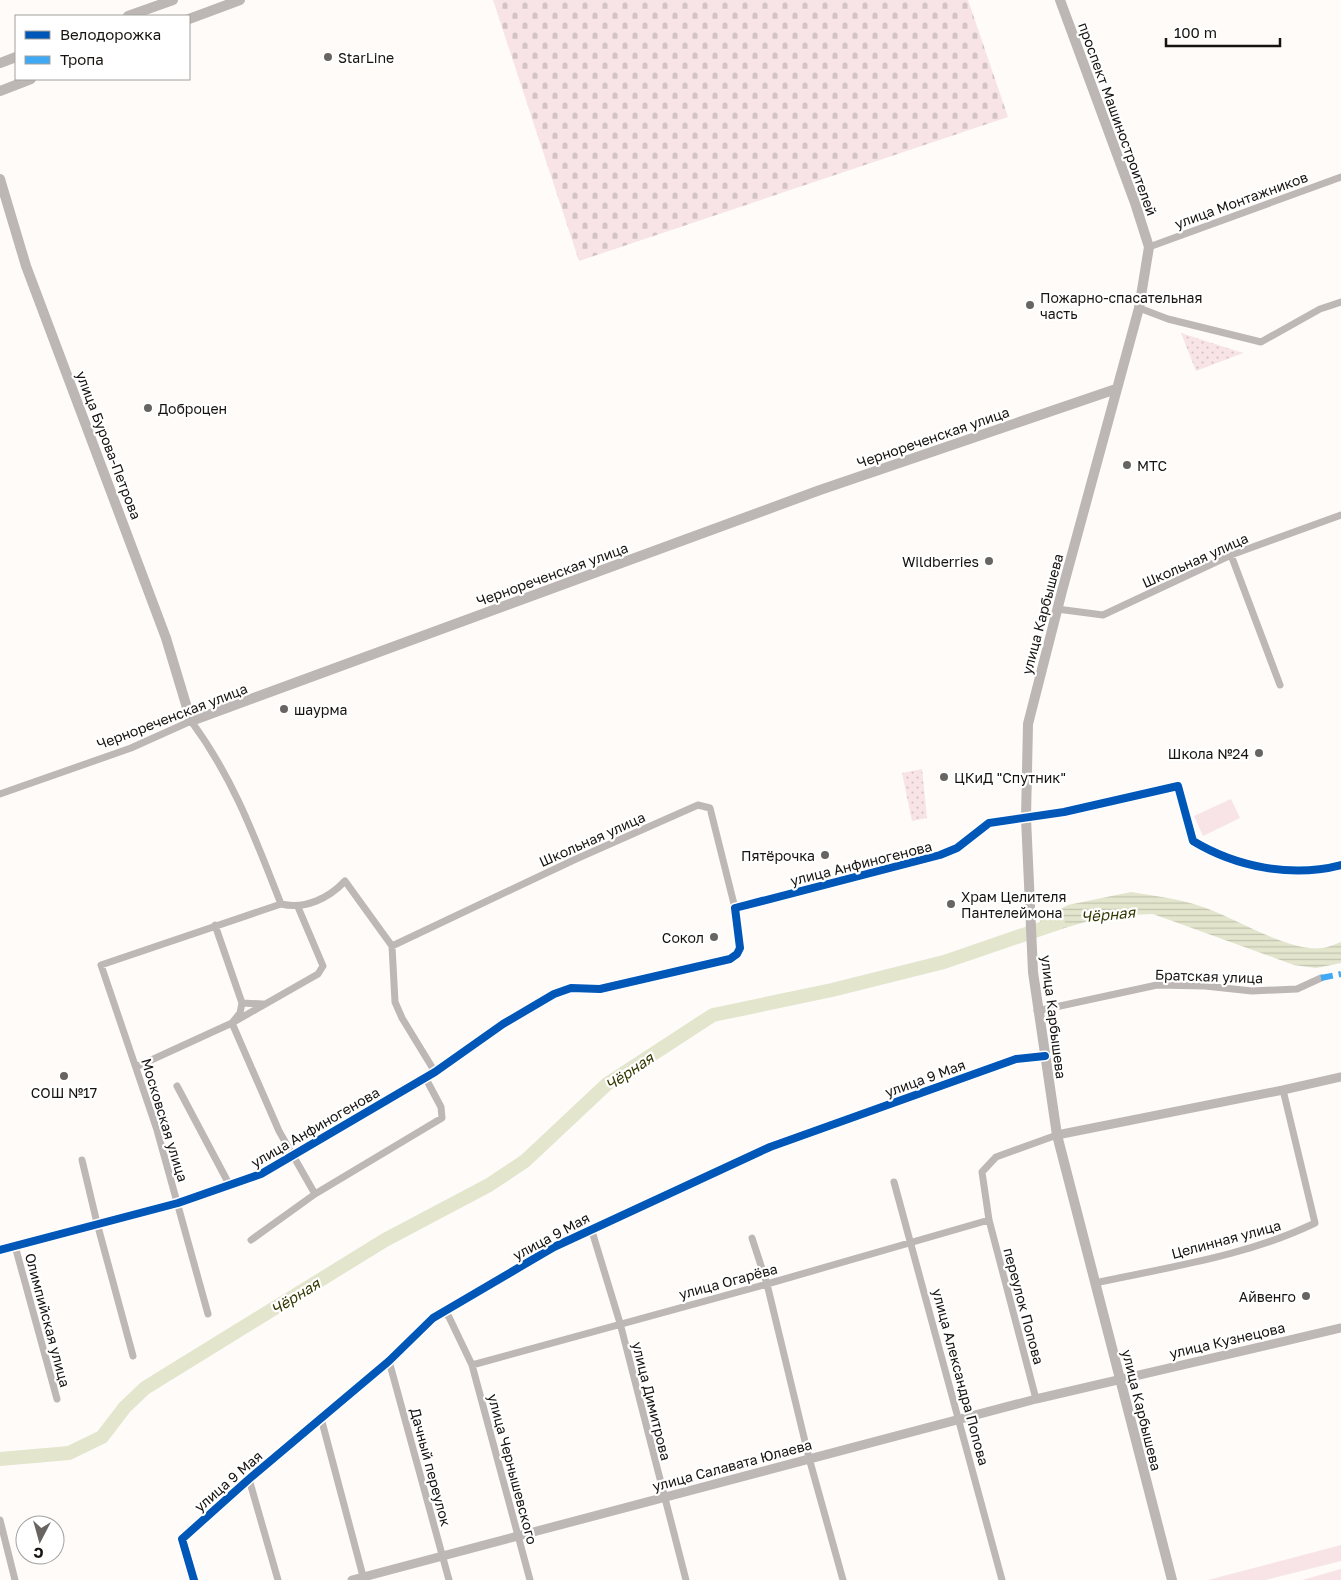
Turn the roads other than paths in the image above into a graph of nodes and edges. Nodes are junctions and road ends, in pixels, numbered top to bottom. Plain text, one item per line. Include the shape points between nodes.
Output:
1 (172, 0) edge
2 (240, 0) edge
3 (1060, 0) edge
4 (131, 15) edge
5 (190, 19) edge
6 (15, 57) edge
7 (0, 63) edge
8 (28, 80) edge
9 (0, 91) edge
10 (1341, 178) edge
11 (0, 179) edge
12 (1149, 247) junction
13 (1341, 302) edge
14 (1139, 308) junction
15 (1116, 389) junction
16 (1341, 515) edge
17 (1230, 555) junction
18 (1057, 609) junction
19 (1280, 685) dead end
20 (191, 721) junction
21 (0, 794) edge
22 (1026, 818) junction
23 (1341, 865) edge
24 (280, 904) junction
25 (298, 907) junction
26 (735, 908) junction
27 (215, 925) junction
28 (392, 946) junction
29 (1321, 978) dead end
30 (599, 982) dead end
31 (592, 987) junction
32 (242, 1003) junction
33 (263, 1004) junction
34 (1037, 1011) junction
35 (232, 1023) junction
36 (1045, 1056) junction
37 (136, 1067) junction
38 (435, 1072) junction
39 (1341, 1076) edge
40 (425, 1077) junction
41 (177, 1086) dead end
42 (1283, 1090) junction
43 (1057, 1135) junction
44 (293, 1157) junction
45 (82, 1160) dead end
46 (894, 1182) dead end
47 (230, 1186) junction
48 (315, 1194) junction
49 (178, 1203) junction
50 (989, 1220) junction
51 (97, 1223) junction
52 (592, 1228) junction
53 (752, 1238) dead end
54 (251, 1240) dead end
55 (911, 1243) junction
56 (16, 1246) junction
57 (0, 1250) edge
58 (1095, 1283) junction
59 (767, 1284) junction
60 (443, 1311) junction
61 (208, 1314) dead end
62 (620, 1323) junction
63 (1341, 1328) edge
64 (134, 1356) dead end
65 (389, 1361) junction
66 (472, 1365) junction
67 (1119, 1379) junction
68 (1036, 1399) junction
69 (57, 1400) dead end
70 (321, 1418) junction
71 (960, 1420) junction
72 (809, 1458) junction
73 (249, 1479) junction
74 (664, 1497) junction
75 (0, 1520) edge
76 (519, 1536) junction
77 (442, 1556) junction
78 (364, 1578) edge
79 (15, 1580) edge
80 (194, 1580) edge
81 (278, 1580) edge
82 (352, 1580) edge
83 (449, 1580) edge
84 (530, 1580) edge
85 (686, 1580) edge
86 (843, 1580) edge
87 (1002, 1580) edge
88 (1172, 1580) edge

1 - 4 main road
2 - 5 main road
3 - 12 main road, проспект Машиностроителей
6 - 7 main road
8 - 9 main road
10 - 12 street, улица Монтажников
11 - 20 main road, улица Бурова-Петрова via 26,266 166,638
12 - 14 main road, улица Карбышева
13 - 14 street via 1320,309 1261,342
14 - 15 main road, улица Карбышева
15 - 18 main road, улица Карбышева
15 - 20 main road, Чернореченская улица via 820,490
16 - 17 street, Школьная улица
17 - 18 street, Школьная улица via 1103,616
17 - 19 street
18 - 22 main road, улица Карбышева via 1028,724
20 - 21 street, Чернореченская улица via 131,748
20 - 24 street via 241,803
22 - 23 street, улица Анфиногенова via 1178,786 1193,841 1211,852 1270,869 1302,872
22 - 26 street, улица Анфиногенова via 989,823 957,848 935,857
22 - 34 main road, улица Карбышева
24 - 25 street
24 - 27 street
25 - 28 street via 334,893 345,881
25 - 33 street via 324,966 318,974
26 - 28 street, Школьная улица via 710,808 698,805
26 - 31 street, улица Анфиногенова via 740,948 733,958 600,989
27 - 32 street
27 - 37 street, Московская улица via 100,965
28 - 38 street via 395,1002
29 - 34 street, Братская улица via 1297,989 1252,991 1157,985
30 - 31 street
31 - 38 street, улица Анфиногенова via 571,988 554,994 503,1024
32 - 33 street
32 - 35 street via 240,1013
33 - 35 street
34 - 36 main road, улица Карбышева
35 - 37 street
35 - 44 street
36 - 43 main road, улица Карбышева
36 - 52 street, улица 9 Мая via 1016,1059 770,1146
37 - 49 street, Московская улица
38 - 40 street, улица Анфиногенова
39 - 42 street
40 - 44 street, улица Анфиногенова
40 - 48 street via 442,1107 442,1118
41 - 47 street
42 - 43 street
42 - 58 street, Целинная улица via 1315,1223 1290,1235 1245,1249
43 - 50 street, переулок Попова via 996,1157 982,1172
43 - 58 main road, улица Карбышева
44 - 47 street, улица Анфиногенова
44 - 48 street
45 - 51 street
46 - 55 street, улица Александра Попова
47 - 49 street, улица Анфиногенова
48 - 54 street
49 - 51 street, улица Анфиногенова
49 - 61 street, Московская улица
50 - 55 street, улица Огарёва
50 - 68 street, переулок Попова
51 - 56 street, улица Анфиногенова
51 - 64 street
52 - 60 street, улица 9 Мая
52 - 62 street, улица Димитрова
53 - 59 street
55 - 59 street, улица Огарёва
55 - 71 street, улица Александра Попова
56 - 57 street, улица Анфиногенова
56 - 69 street, Олимпийская улица
58 - 67 main road, улица Карбышева
59 - 62 street, улица Огарёва
59 - 72 street
60 - 65 street, улица 9 Мая
60 - 66 street, улица Чернышевского
62 - 66 street, улица Огарёва
62 - 74 street, улица Димитрова
63 - 67 street, улица Кузнецова
65 - 70 street, улица 9 Мая
65 - 77 street, Дачный переулок
66 - 76 street, улица Чернышевского
67 - 68 street, улица Салавата Юлаева
67 - 88 main road, улица Карбышева
68 - 71 street, улица Салавата Юлаева
70 - 73 street, улица 9 Мая
70 - 78 street
71 - 72 street, улица Салавата Юлаева
71 - 87 street, улица Александра Попова
72 - 74 street, улица Салавата Юлаева
72 - 86 street
73 - 80 street, улица 9 Мая via 182,1539
73 - 81 street
74 - 76 street, улица Салавата Юлаева
74 - 85 street, улица Димитрова
75 - 79 street
76 - 77 street, улица Салавата Юлаева
76 - 84 street, улица Чернышевского
77 - 78 street, улица Салавата Юлаева
77 - 83 street, Дачный переулок
78 - 82 street, улица Салавата Юлаева

